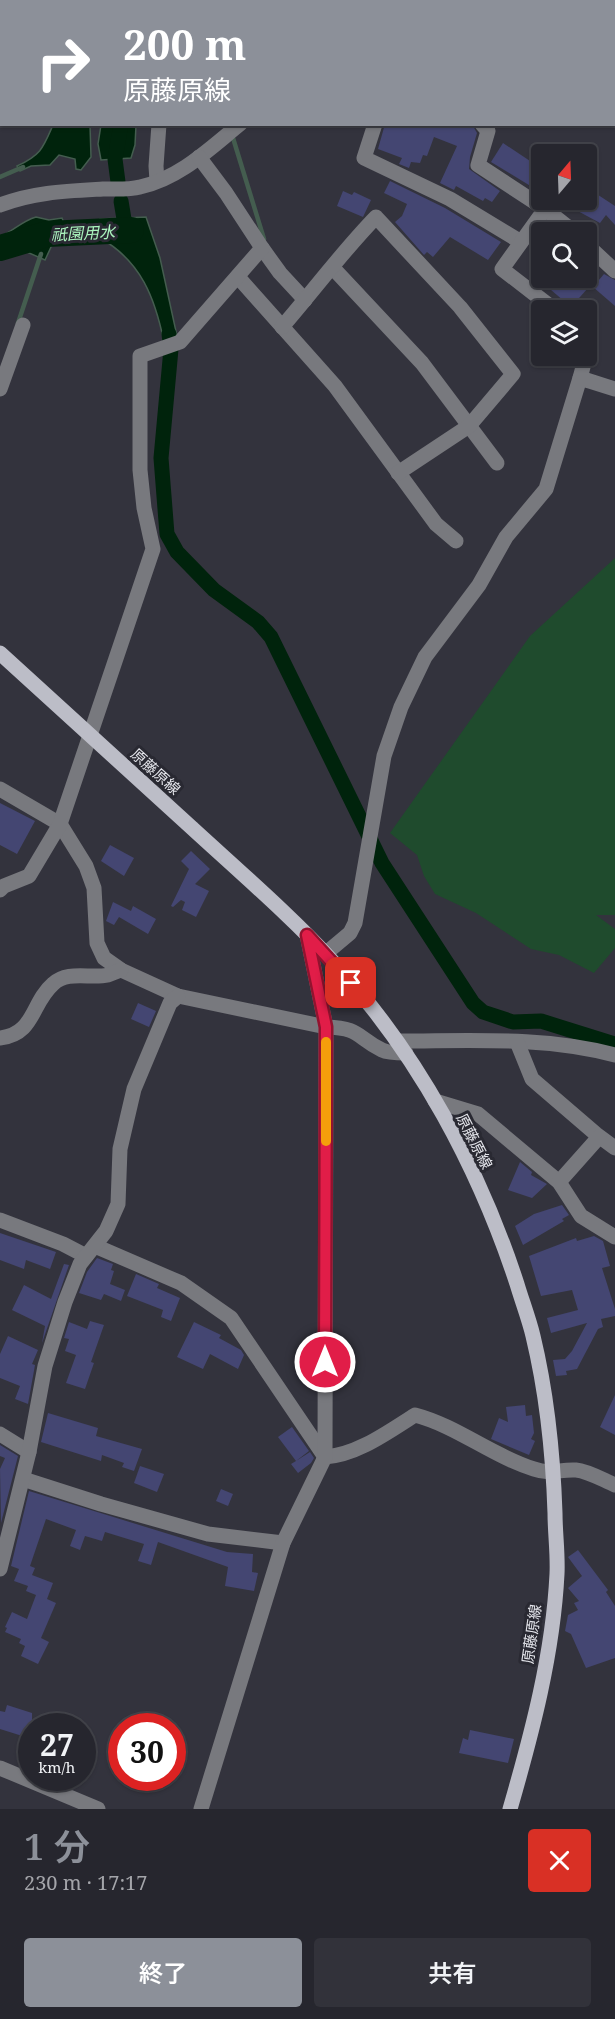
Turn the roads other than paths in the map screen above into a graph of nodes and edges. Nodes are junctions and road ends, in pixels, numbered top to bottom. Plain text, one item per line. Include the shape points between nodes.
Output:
1 (159, 126) edge
2 (238, 126) edge
3 (374, 126) edge
4 (484, 126) edge
5 (199, 157) junction
6 (157, 182) junction
7 (531, 200) edge
8 (0, 206) edge
9 (544, 210) edge
10 (546, 210) edge
11 (561, 222) edge
12 (521, 242) junction
13 (262, 248) junction
14 (597, 254) edge
15 (333, 268) junction
16 (615, 271) edge
17 (238, 277) junction
18 (305, 300) junction
19 (542, 300) edge
20 (23, 325) dead end
21 (282, 327) junction
22 (583, 366) edge
23 (580, 378) junction
24 (615, 388) edge
25 (0, 389) edge
26 (469, 426) junction
27 (497, 463) dead end
28 (398, 473) junction
29 (456, 541) dead end
30 (0, 652) edge
31 (89, 735) junction
32 (0, 789) edge
33 (60, 824) junction
34 (1, 887) edge
35 (307, 935) junction
36 (326, 954) junction
37 (121, 970) junction
38 (178, 996) junction
39 (326, 1027) junction
40 (0, 1038) edge
41 (518, 1042) junction
42 (402, 1047) junction
43 (615, 1055) edge
44 (435, 1101) junction
45 (599, 1137) junction
46 (615, 1148) edge
47 (559, 1182) junction
48 (0, 1220) edge
49 (613, 1233) edge
50 (90, 1251) junction
51 (0, 1434) edge
52 (29, 1452) junction
53 (325, 1457) junction
54 (553, 1474) junction
55 (22, 1479) junction
56 (615, 1485) edge
57 (283, 1543) junction
58 (0, 1569) edge
59 (0, 1768) edge
60 (98, 1809) edge
61 (201, 1809) edge
62 (510, 1809) edge

1 - 6 street
2 - 5 street
3 - 12 street via 364,158 450,199
4 - 7 street via 488,131 478,165
5 - 6 street
5 - 13 street
6 - 8 street via 138,188 46,192
9 - 12 street
10 - 11 street
12 - 19 street via 502,269
13 - 17 street
13 - 18 street
14 - 16 street
15 - 18 street
15 - 26 street via 422,363
15 - 26 street via 342,252 376,217 460,307 513,374
17 - 21 street
17 - 31 street via 170,346 140,356 140,470 153,549
18 - 21 street
20 - 25 street
21 - 28 street via 335,386
22 - 23 street
23 - 24 street
23 - 36 street via 546,489 506,537 479,585 425,657 401,707 384,756 355,923 350,933
26 - 27 street
26 - 28 street
28 - 29 street via 436,524
30 - 31 main road, 原藤原線
31 - 33 street
31 - 35 main road, 原藤原線
32 - 33 street
33 - 34 street via 29,876
33 - 37 street via 86,866 94,888 97,944 104,958
35 - 36 main road, 原藤原線
35 - 39 street
36 - 42 main road, 原藤原線
37 - 38 street
37 - 40 street via 107,975 65,976 53,983 26,1026 14,1036
38 - 39 street
38 - 50 street via 170,1003 134,1089 120,1149 118,1204 106,1231
39 - 42 street via 355,1031 384,1051
39 - 53 street
41 - 42 street
41 - 43 street via 584,1047
41 - 45 street via 532,1078
42 - 44 main road, 原藤原線
44 - 47 street via 478,1114
44 - 54 main road, 原藤原線 via 503,1241 533,1333 546,1400
45 - 46 street
45 - 47 street
47 - 49 street via 581,1216
48 - 50 street
50 - 52 street via 65,1302 45,1366
50 - 53 street via 181,1282 231,1317
51 - 52 street
52 - 55 street
53 - 54 street via 338,1456 383,1435 415,1415 534,1470
53 - 57 street
54 - 56 street via 578,1470
54 - 62 main road, 原藤原線 via 557,1574 547,1656
55 - 57 street via 208,1534
55 - 58 street
57 - 61 street
59 - 60 street

